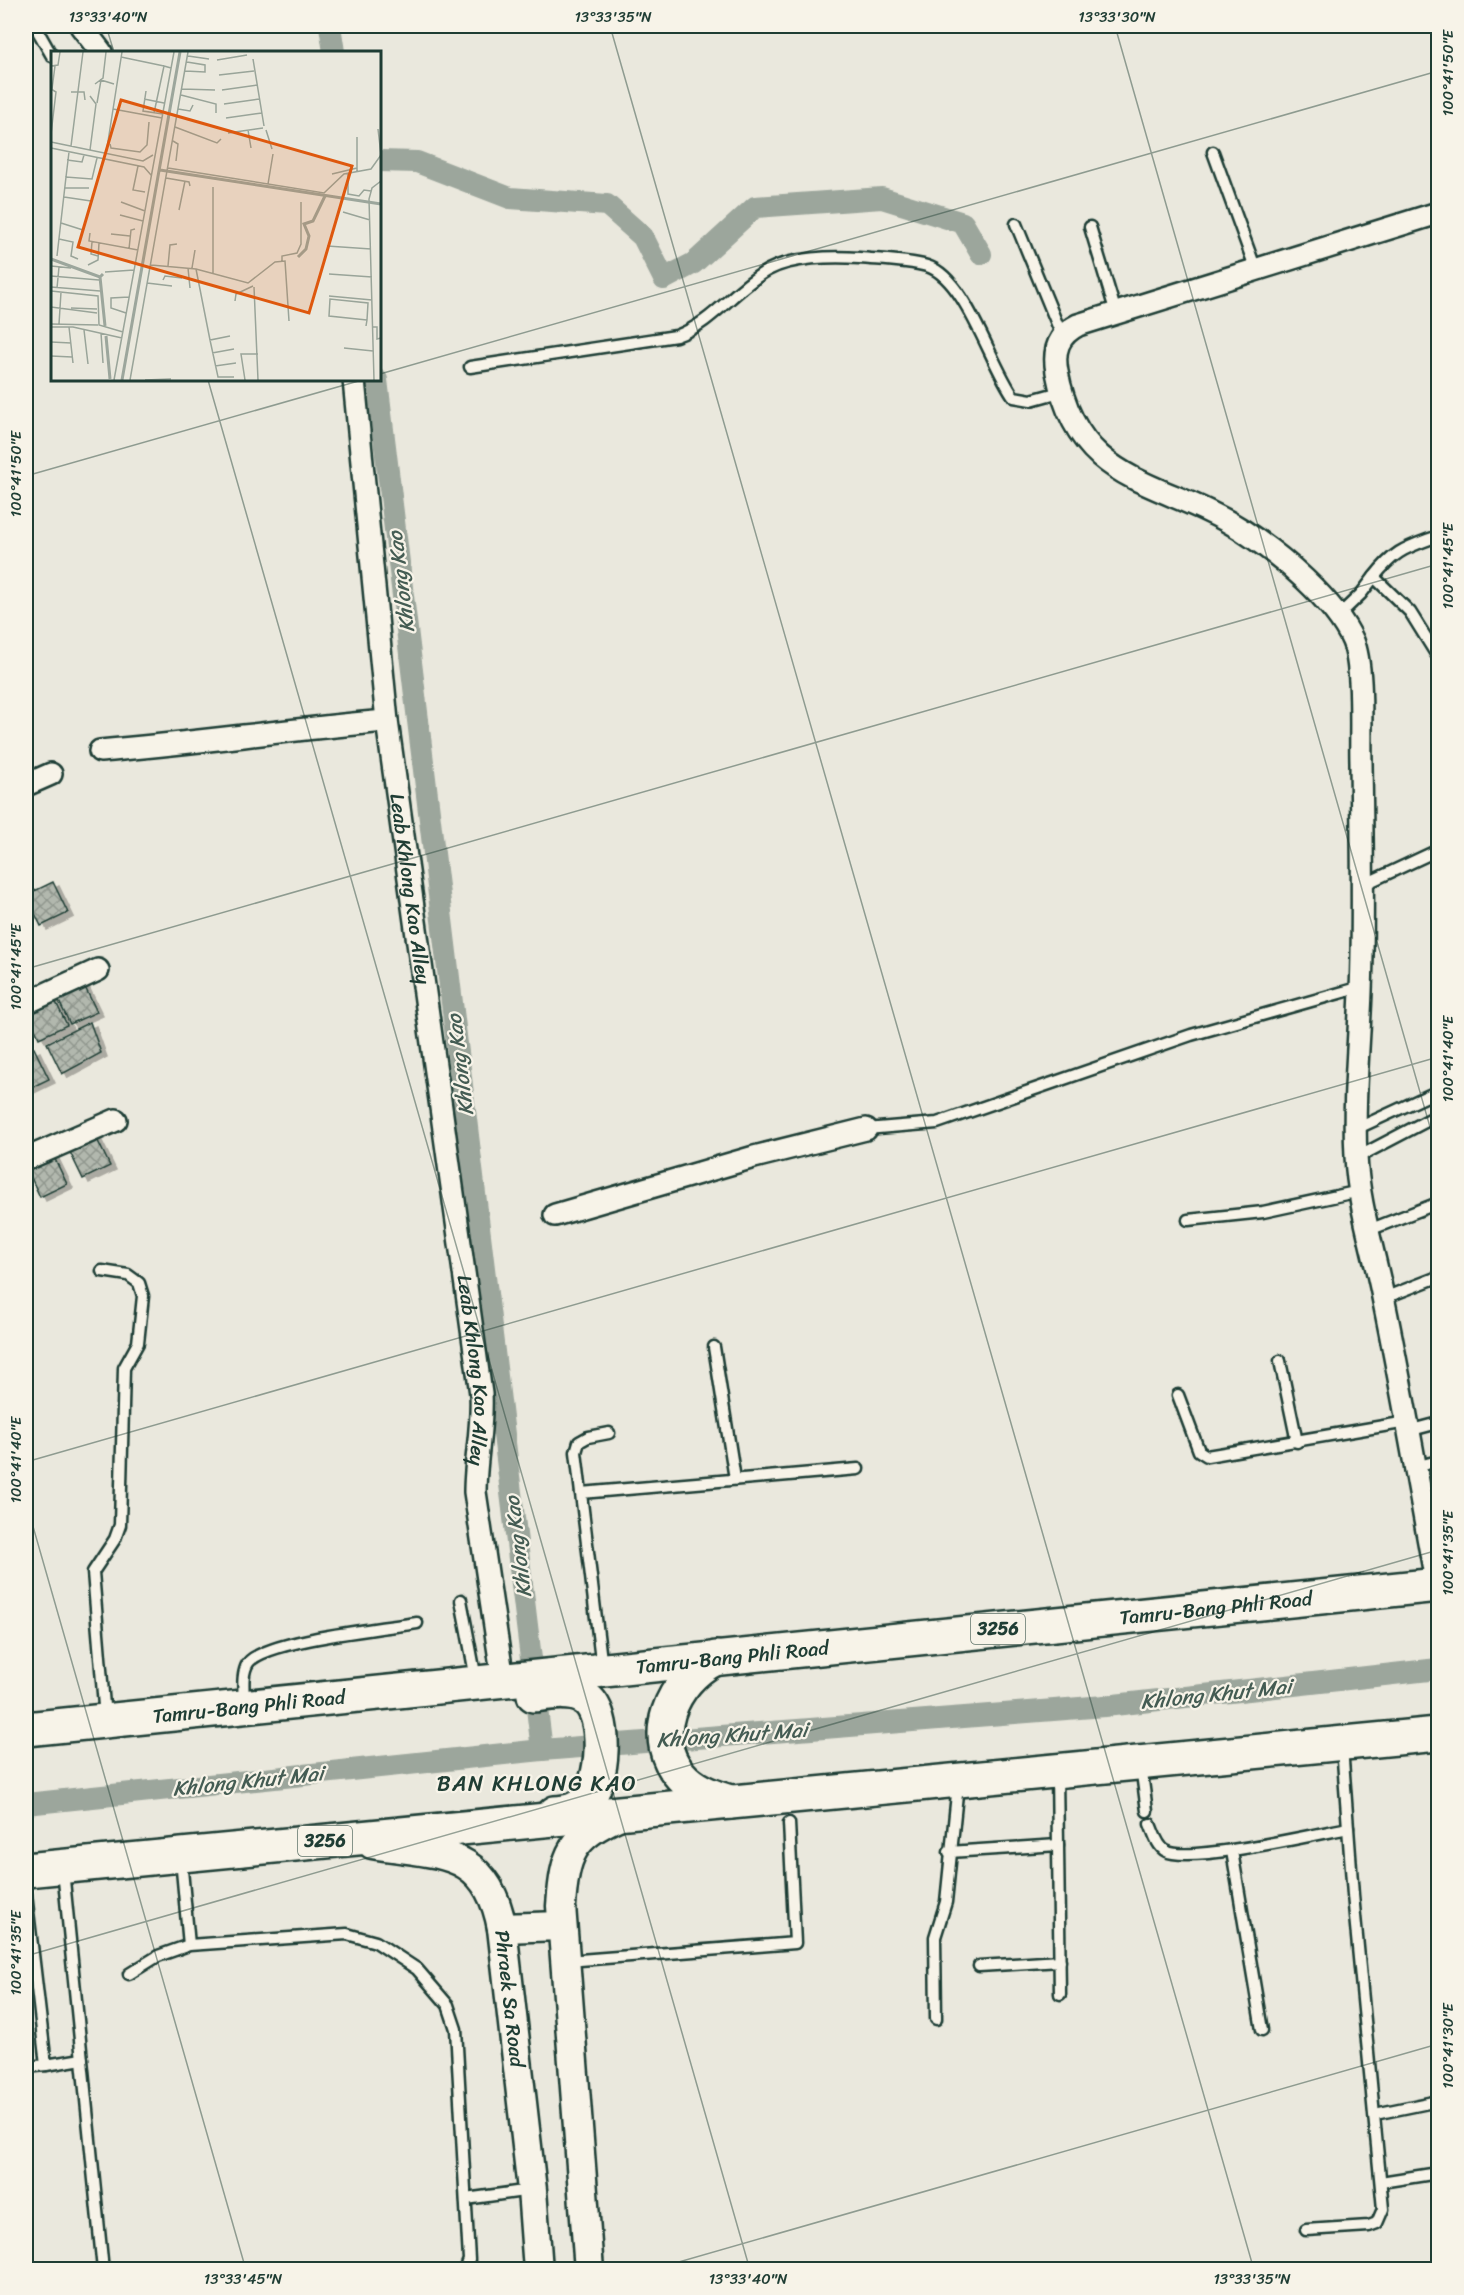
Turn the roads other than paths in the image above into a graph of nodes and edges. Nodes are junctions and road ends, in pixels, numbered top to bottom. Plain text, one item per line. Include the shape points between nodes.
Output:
1 (35, 26) edge
2 (81, 26) edge
3 (100, 51) edge
4 (51, 54) edge
5 (1213, 152) dead end
6 (1438, 213) edge
7 (1016, 224) dead end
8 (1090, 227) dead end
9 (1256, 270) junction
10 (1116, 313) junction
11 (1062, 336) junction
12 (470, 367) dead end
13 (354, 381) edge
14 (1060, 392) junction
15 (1438, 536) edge
16 (1374, 577) junction
17 (1338, 616) junction
18 (1438, 657) edge
19 (387, 721) junction
20 (100, 751) dead end
21 (51, 774) dead end
22 (26, 785) edge
23 (1438, 850) edge
24 (1363, 885) junction
25 (98, 970) dead end
26 (1361, 987) junction
27 (26, 1003) edge
28 (1438, 1091) edge
29 (1438, 1114) edge
30 (116, 1120) dead end
31 (866, 1129) joint
32 (1356, 1129) junction
33 (1356, 1158) junction
34 (26, 1159) edge
35 (1360, 1191) junction
36 (1438, 1203) edge
37 (555, 1215) dead end
38 (1188, 1220) dead end
39 (1369, 1230) junction
40 (102, 1271) dead end
41 (1438, 1277) edge
42 (1384, 1298) junction
43 (714, 1347) dead end
44 (1280, 1361) dead end
45 (1178, 1395) dead end
46 (1438, 1423) edge
47 (1408, 1426) junction
48 (609, 1432) dead end
49 (1297, 1442) junction
50 (1438, 1461) edge
51 (1415, 1467) junction
52 (858, 1468) dead end
53 (735, 1479) junction
54 (581, 1493) junction
55 (1438, 1585) edge
56 (461, 1600) dead end
57 (417, 1623) dead end
58 (716, 1658) junction
59 (602, 1669) junction
60 (559, 1683) junction
61 (503, 1684) junction
62 (397, 1691) junction
63 (244, 1707) junction
64 (106, 1721) junction
65 (26, 1729) edge
66 (1438, 1734) edge
67 (1342, 1743) junction
68 (1140, 1763) junction
69 (1057, 1771) junction
70 (958, 1781) junction
71 (732, 1803) junction
72 (1148, 1811) dead end
73 (625, 1814) junction
74 (789, 1823) dead end
75 (1150, 1824) dead end
76 (1348, 1828) junction
77 (344, 1839) junction
78 (291, 1844) junction
79 (1058, 1845) junction
80 (1232, 1851) junction
81 (949, 1852) junction
82 (180, 1855) junction
83 (63, 1866) junction
84 (26, 1870) edge
85 (26, 1894) edge
86 (561, 1926) junction
87 (502, 1928) junction
88 (189, 1945) junction
89 (29, 1952) edge
90 (1060, 1961) junction
91 (564, 1962) junction
92 (979, 1966) dead end
93 (129, 1974) dead end
94 (1060, 1994) dead end
95 (936, 2019) dead end
96 (1262, 2030) dead end
97 (82, 2059) junction
98 (46, 2065) junction
99 (26, 2067) edge
100 (1438, 2101) edge
101 (1375, 2114) junction
102 (1438, 2173) edge
103 (1381, 2182) junction
104 (532, 2190) junction
105 (466, 2199) junction
106 (1306, 2230) dead end
107 (103, 2270) edge
108 (465, 2270) edge
109 (538, 2270) edge
110 (589, 2270) edge

1 - 4 lane
2 - 3 street
5 - 9 lane
6 - 9 street
7 - 11 lane
8 - 10 lane
9 - 10 street
10 - 11 street via 1078,325
11 - 14 street via 1054,360
12 - 14 lane via 676,336 704,322 754,278 776,266 852,258 928,267 945,275 1014,397 1031,400
13 - 19 street, Leab Khlong Kao Alley
14 - 17 street via 1072,422 1089,446 1116,469 1241,529 1287,564
15 - 16 lane via 1399,550
16 - 17 lane
16 - 18 lane via 1410,612
17 - 24 street via 1354,643 1357,663
19 - 20 street
19 - 61 street, Leab Khlong Kao Alley via 481,1394 475,1492
21 - 22 street
23 - 24 lane
24 - 26 street
25 - 27 street
26 - 31 lane via 1191,1035 937,1123
26 - 32 street
28 - 32 lane
29 - 33 lane
30 - 34 street
31 - 37 street via 753,1157
32 - 33 street
33 - 35 street
35 - 38 lane via 1263,1212
35 - 39 street
36 - 39 lane
39 - 42 street
40 - 64 lane via 128,1275 139,1283 144,1296 138,1343 124,1368 120,1524 93,1572
41 - 42 lane
42 - 47 street
43 - 53 lane
44 - 49 lane
45 - 49 lane via 1199,1451 1207,1456
46 - 47 lane
47 - 49 lane
47 - 51 street
48 - 54 lane via 579,1442 576,1452
50 - 51 lane
51 - 55 street
52 - 53 lane
53 - 54 lane
54 - 59 lane
55 - 58 main road, Tamru-Bang Phli Road / 3256
56 - 61 lane
57 - 63 lane via 286,1644 262,1653 249,1662 244,1673
58 - 59 main road, Tamru-Bang Phli Road / 3256
58 - 71 main road via 694,1670 677,1690 666,1724 666,1744 673,1764 687,1781 710,1796
59 - 60 main road, Tamru-Bang Phli Road / 3256
60 - 61 main road, Tamru-Bang Phli Road / 3256
60 - 78 main road via 582,1696 596,1711 601,1754 593,1790 582,1806 568,1811 386,1828
61 - 62 main road, Tamru-Bang Phli Road / 3256
61 - 62 main road via 445,1704
62 - 63 main road, Tamru-Bang Phli Road / 3256
63 - 64 main road, Tamru-Bang Phli Road / 3256
64 - 65 main road, Tamru-Bang Phli Road / 3256
66 - 67 main road, 3256
67 - 68 main road, 3256
67 - 76 lane
68 - 69 main road, 3256
68 - 72 lane
69 - 70 main road, 3256
69 - 79 lane
70 - 71 main road, 3256
70 - 81 lane
71 - 73 main road, 3256
73 - 77 main road, 3256
73 - 86 main road via 598,1825 577,1842 563,1879
74 - 91 lane via 795,1943
75 - 80 lane via 1164,1851
76 - 80 lane
76 - 101 lane
77 - 78 main road, 3256
77 - 87 main road, Phraek Sa Road via 454,1857 467,1863 493,1894
78 - 82 main road, 3256
79 - 81 lane
79 - 90 lane
80 - 96 lane
81 - 95 lane via 946,1902 935,1937
82 - 83 main road, 3256
82 - 88 lane
83 - 84 main road, 3256
83 - 97 lane
85 - 89 lane
86 - 87 main road
86 - 91 main road
87 - 104 main road, Phraek Sa Road
88 - 93 lane via 158,1956
88 - 105 lane via 347,1934 376,1942 417,1969 438,1992 454,2019
89 - 98 lane
90 - 92 lane
90 - 94 lane
91 - 110 main road
97 - 98 lane
97 - 107 lane
98 - 99 lane
100 - 101 lane
101 - 103 lane
102 - 103 lane
103 - 106 lane via 1383,2209 1377,2223
104 - 105 lane
104 - 109 main road, Phraek Sa Road
105 - 108 lane via 469,2260

